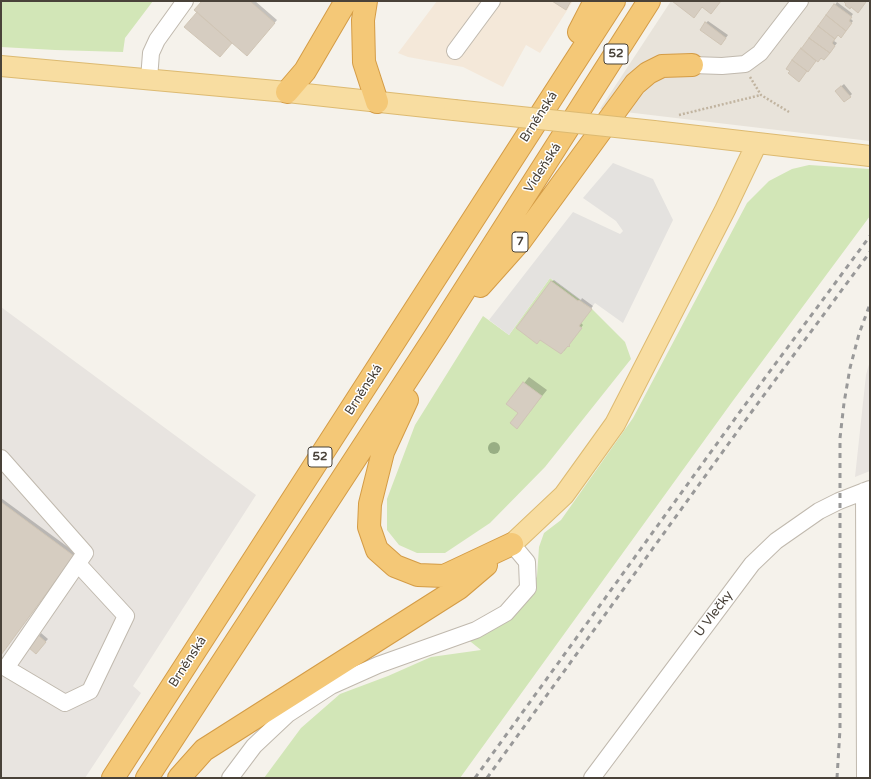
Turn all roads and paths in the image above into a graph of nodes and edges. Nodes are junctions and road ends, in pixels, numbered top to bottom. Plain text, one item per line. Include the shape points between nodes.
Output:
1 (185, 1) edge
2 (346, 1) edge
3 (366, 1) edge
4 (492, 1) edge
5 (595, 1) edge
6 (614, 1) edge
7 (650, 1) edge
8 (800, 1) edge
9 (455, 51) dead end
10 (574, 64) junction
11 (745, 64) junction
12 (692, 65) joint
13 (1, 66) edge
14 (149, 79) junction
15 (288, 92) junction
16 (761, 96) junction
17 (377, 102) junction
18 (789, 112) dead end
19 (678, 119) dead end
20 (757, 144) junction
21 (870, 156) edge
22 (436, 335) junction
23 (1, 458) edge
24 (867, 490) edge
25 (512, 544) junction
26 (78, 564) junction
27 (867, 616) edge
28 (113, 778) edge
29 (147, 778) edge
30 (179, 778) edge
31 (230, 778) edge
32 (592, 778) edge
33 (865, 778) edge

1 - 14 street via 157,40 151,53
2 - 15 highway via 305,71
3 - 17 highway via 363,20 364,62
4 - 9 street
5 - 10 highway via 580,30
6 - 10 highway, Brněnská / 52
7 - 22 highway, Vídeňská / 52
8 - 11 street via 760,52
10 - 28 highway, Brněnská / 52
11 - 12 street
11 - 16 path via 751,81
12 - 22 highway, 7 via 662,66 635,84 521,240
13 - 14 main road
14 - 15 main road
15 - 17 main road
16 - 18 path
16 - 19 path via 678,116
17 - 20 main road, bridge via 654,130
20 - 21 main road
20 - 25 main road via 615,424 564,495
22 - 25 highway via 384,452 370,504 369,527 377,550 395,566 418,575 444,576
22 - 29 highway, 52
23 - 26 street via 85,553
24 - 27 street
24 - 32 street, U Vlečky via 819,511 776,541 752,564
25 - 30 highway via 459,588 204,750
25 - 31 street via 527,562 528,588 506,613 476,630 378,665 331,686 288,714 254,746
26 - 26 street via 126,616 90,691 65,703 6,668
27 - 33 street

